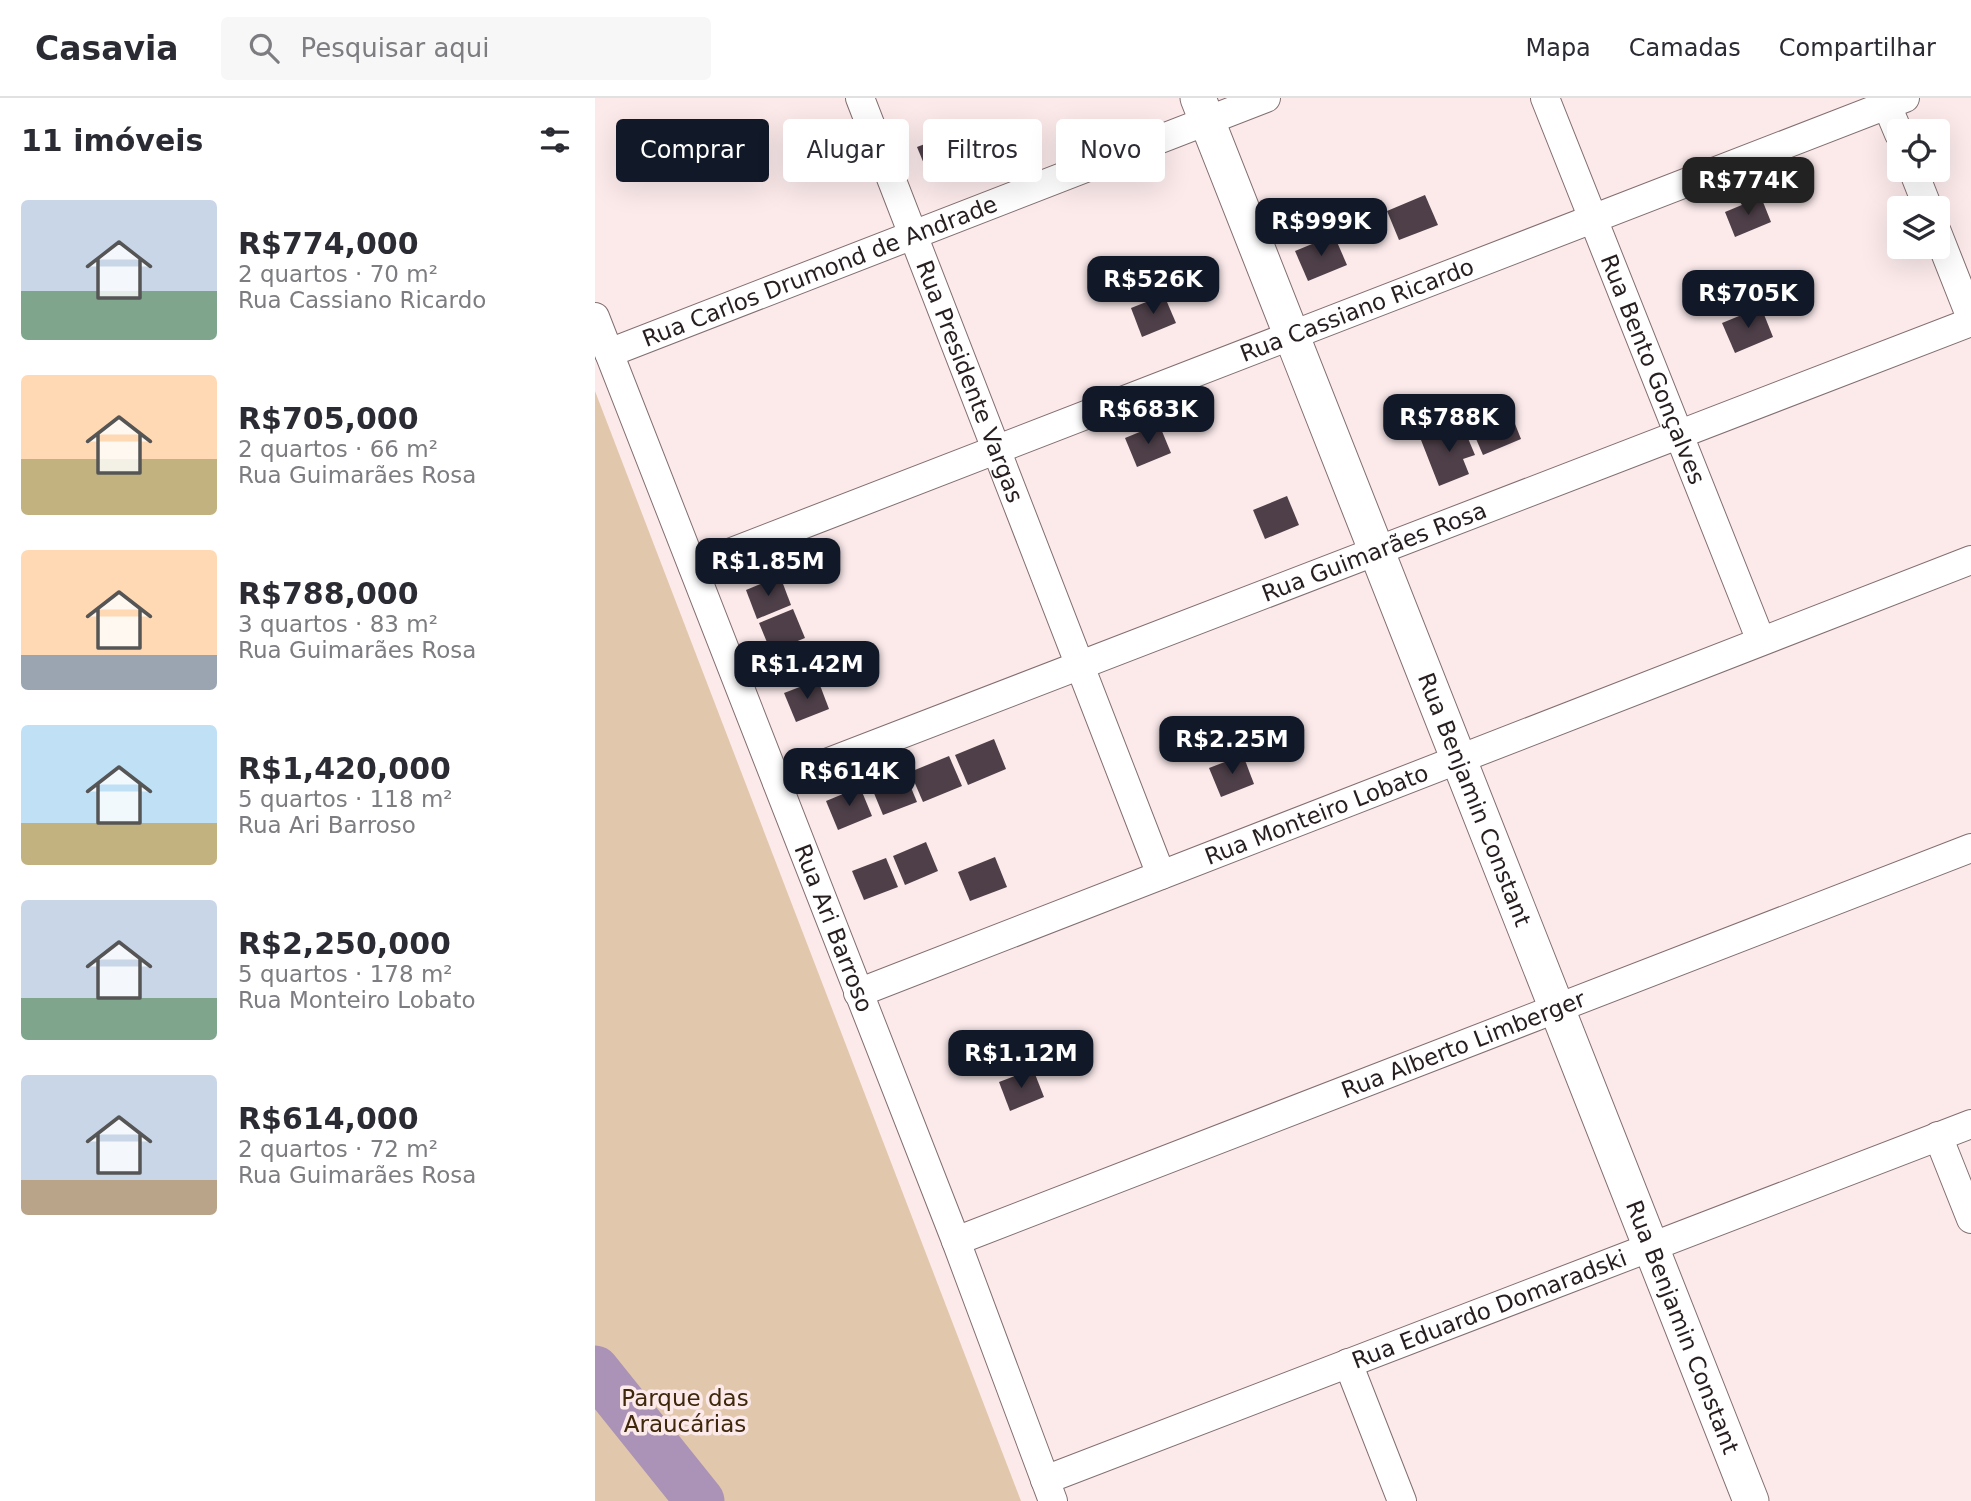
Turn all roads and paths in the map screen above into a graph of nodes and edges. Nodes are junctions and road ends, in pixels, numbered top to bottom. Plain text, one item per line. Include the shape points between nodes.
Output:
1 (860, 98) edge
2 (1266, 98) edge
3 (1545, 98) edge
4 (1892, 100) edge
5 (1203, 109) edge
6 (1896, 119) edge
7 (1592, 219) junction
8 (913, 235) junction
9 (1947, 259) edge
10 (595, 317) edge
11 (1971, 320) edge
12 (1292, 336) junction
13 (609, 353) junction
14 (1677, 436) junction
15 (996, 450) junction
16 (1377, 551) junction
17 (1971, 560) edge
18 (693, 567) junction
19 (1761, 641) junction
20 (1080, 666) junction
21 (1459, 759) junction
22 (777, 782) junction
23 (1971, 848) edge
24 (1161, 875) junction
25 (859, 993) junction
26 (1557, 1008) junction
27 (1971, 1124) edge
28 (1938, 1136) junction
29 (1971, 1219) edge
30 (956, 1241) junction
31 (1651, 1247) junction
32 (1348, 1363) junction
33 (1049, 1490) edge
34 (1402, 1501) edge
35 (1751, 1501) edge

1 - 8 street, Rua Presidente Vargas
2 - 5 street, Rua Carlos Drumond de Andrade
3 - 7 street, Rua Bento Gonçalves
4 - 6 street
4 - 7 street, Rua Cassiano Ricardo
5 - 8 street, Rua Carlos Drumond de Andrade
5 - 12 street, Rua Benjamin Constant
7 - 12 street, Rua Cassiano Ricardo
7 - 14 street, Rua Bento Gonçalves
8 - 13 street, Rua Carlos Drumond de Andrade
8 - 15 street, Rua Presidente Vargas
9 - 11 street
10 - 13 street, Rua Ari Barroso
11 - 14 street, Rua Guimarães Rosa
12 - 15 street, Rua Cassiano Ricardo
12 - 16 street, Rua Benjamin Constant
13 - 18 street, Rua Ari Barroso
14 - 16 street, Rua Guimarães Rosa
14 - 19 street, Rua Bento Gonçalves
15 - 18 street, Rua Cassiano Ricardo
15 - 20 street, Rua Presidente Vargas
16 - 20 street, Rua Guimarães Rosa
16 - 21 street, Rua Benjamin Constant
17 - 19 street, Rua Monteiro Lobato
18 - 22 street, Rua Ari Barroso
19 - 21 street, Rua Monteiro Lobato
20 - 22 street, Rua Guimarães Rosa
20 - 24 street, Rua Presidente Vargas
21 - 24 street, Rua Monteiro Lobato
21 - 26 street, Rua Benjamin Constant
22 - 25 street, Rua Ari Barroso
23 - 26 street, Rua Alberto Limberger
24 - 25 street, Rua Monteiro Lobato
25 - 30 street, Rua Ari Barroso
26 - 30 street, Rua Alberto Limberger
26 - 31 street, Rua Benjamin Constant
27 - 28 street, Rua Eduardo Domaradski
28 - 29 street
28 - 31 street, Rua Eduardo Domaradski
30 - 33 street, Rua Ari Barroso
31 - 32 street, Rua Eduardo Domaradski
31 - 35 street, Rua Benjamin Constant
32 - 33 street, Rua Eduardo Domaradski
32 - 34 street

